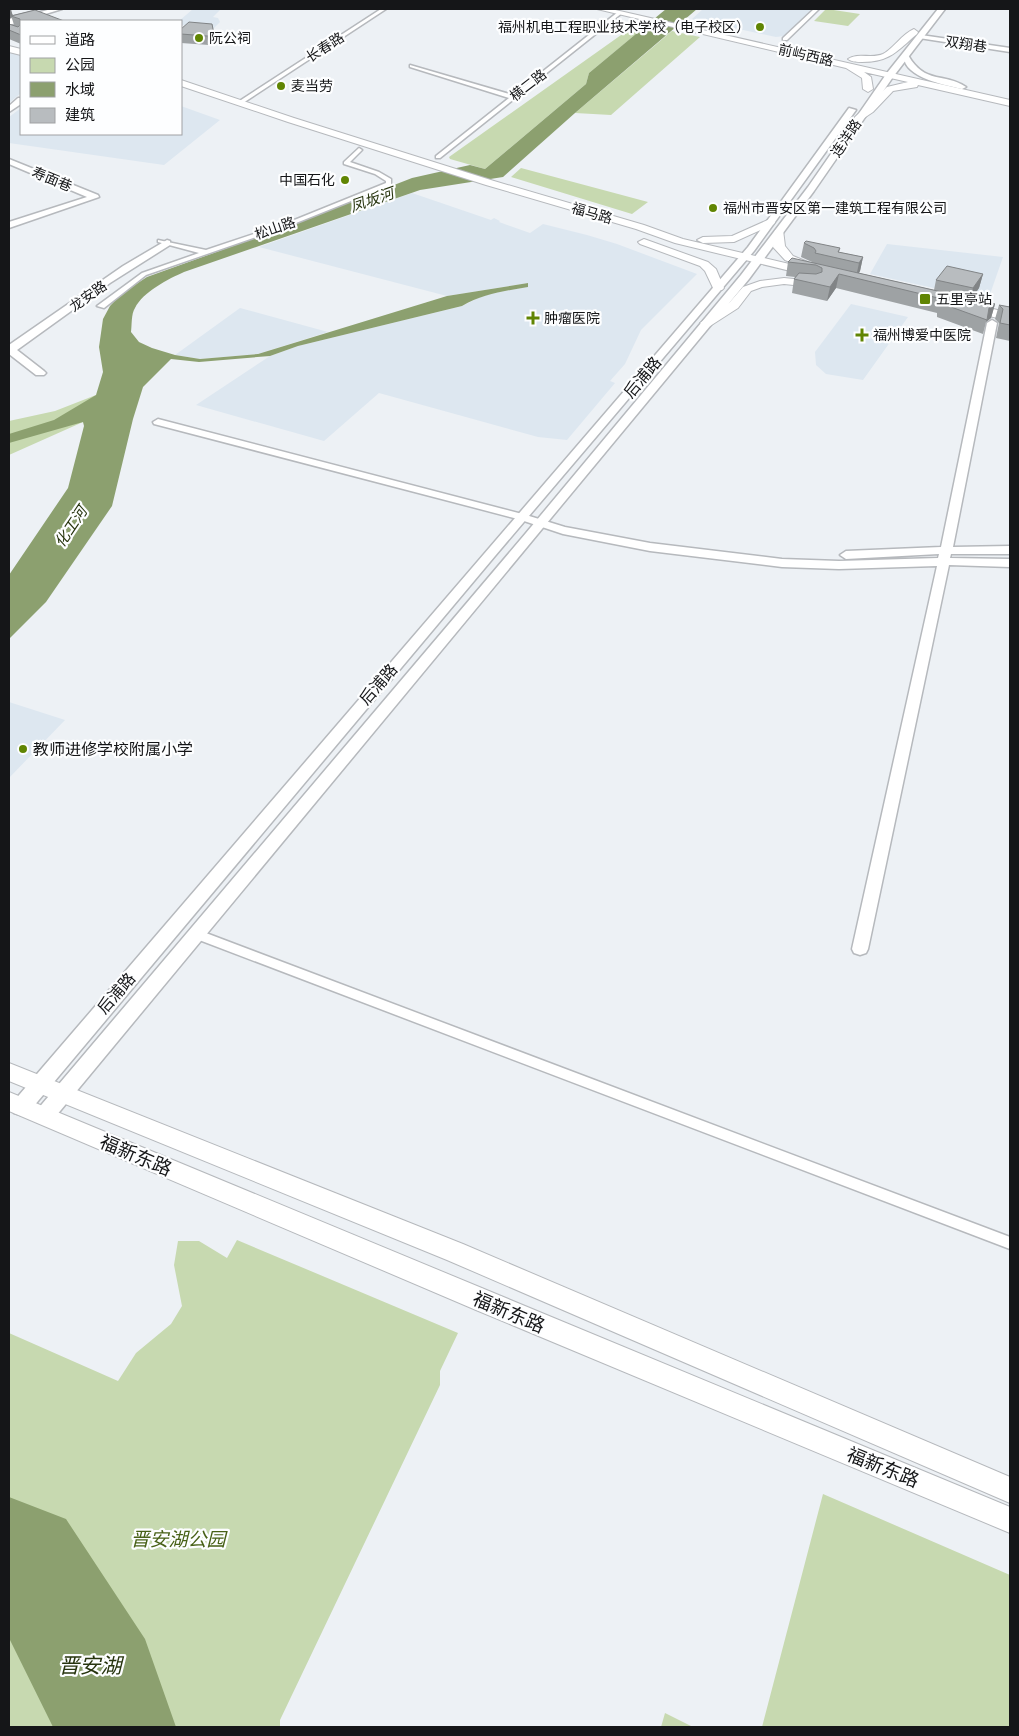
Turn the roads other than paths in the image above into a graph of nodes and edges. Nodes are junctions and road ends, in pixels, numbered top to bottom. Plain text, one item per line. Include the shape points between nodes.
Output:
1 (47, 9) edge
2 (58, 9) edge
3 (384, 9) edge
4 (601, 9) edge
5 (817, 9) edge
6 (941, 9) edge
7 (621, 11) edge
8 (12, 22) edge
9 (919, 23) dead end
10 (684, 25) junction
11 (20, 32) edge
12 (918, 35) junction
13 (785, 39) dead end
14 (766, 46) junction
15 (1010, 50) edge
16 (832, 56) junction
17 (906, 56) junction
18 (412, 66) dead end
19 (888, 72) junction
20 (182, 82) edge
21 (940, 87) junction
22 (962, 87) junction
23 (182, 94) edge
24 (513, 97) junction
25 (862, 97) junction
26 (1010, 99) edge
27 (20, 101) edge
28 (241, 102) junction
29 (1010, 103) edge
30 (9, 110) edge
31 (858, 119) junction
32 (359, 150) junction
33 (438, 157) dead end
34 (9, 161) edge
35 (429, 172) joint
36 (473, 186) joint
37 (770, 222) junction
38 (9, 225) edge
39 (779, 232) junction
40 (626, 235) junction
41 (679, 240) junction
42 (163, 242) joint
43 (205, 252) junction
44 (748, 262) junction
45 (825, 280) junction
46 (718, 288) junction
47 (952, 304) edge
48 (101, 306) dead end
49 (962, 316) edge
50 (1010, 317) edge
51 (706, 323) junction
52 (992, 323) junction
53 (1010, 327) edge
54 (9, 350) edge
55 (36, 375) dead end
56 (158, 422) dead end
57 (522, 517) junction
58 (542, 523) junction
59 (1010, 550) edge
60 (944, 556) junction
61 (1010, 562) edge
62 (198, 934) junction
63 (860, 949) dead end
64 (9, 1072) edge
65 (39, 1085) junction
66 (62, 1094) junction
67 (15, 1104) edge
68 (44, 1116) junction
69 (1010, 1243) edge
70 (1010, 1490) edge
71 (1010, 1520) edge

1 - 8 main road
2 - 8 main road
3 - 28 street, 长春路
4 - 7 main road, 前屿西路
5 - 13 street
6 - 12 main road, 连洋路
7 - 10 main road, 前屿西路
7 - 24 street, 横二路
8 - 11 main road
9 - 12 main road, 连洋路
10 - 14 main road, 前屿西路
10 - 16 main road, 前屿西路
12 - 15 street, 双翔巷
12 - 16 main road via 883,57 862,60
12 - 17 main road, 连洋路
12 - 19 main road, 连洋路
14 - 19 main road, 前屿西路
14 - 25 main road via 855,69 866,77
16 - 19 main road, 前屿西路
17 - 19 main road, 连洋路
17 - 22 street via 911,68
18 - 24 street
19 - 21 main road, 前屿西路
19 - 22 main road, 前屿西路
19 - 25 main road, 连洋路
19 - 31 main road, 连洋路
20 - 28 main road, 福马路
21 - 29 main road, 前屿西路
21 - 31 main road via 909,85 890,88
22 - 26 main road, 前屿西路
23 - 32 main road, 福马路
24 - 33 street, 横二路
25 - 37 main road, 连洋路
27 - 30 street
28 - 41 main road, 福马路
31 - 39 main road, 连洋路
32 - 35 main road, 福马路
32 - 43 street, 松山路 via 346,163 382,176 389,180 389,184 289,224
34 - 38 street, 寿面巷 via 95,197
35 - 36 main road, 福马路
36 - 40 main road, 福马路
37 - 41 main road via 734,239
37 - 44 main road, 连洋路
39 - 44 main road, 连洋路
39 - 45 main road via 779,247 789,258
40 - 44 main road, 福马路
40 - 46 main road via 704,264 710,269
41 - 44 main road, 福马路
42 - 43 street
42 - 54 main road, 龙安路
43 - 48 street, 松山路 via 139,277
44 - 45 main road, 福马路
44 - 46 main road, 后浦路
44 - 51 main road, 后浦路
45 - 51 main road via 760,284 747,289 734,305
46 - 57 main road, 后浦路
47 - 50 main road
49 - 52 main road
51 - 58 main road, 后浦路
52 - 53 main road
52 - 60 street
54 - 55 main road
56 - 57 street
57 - 58 street
57 - 65 main road, 后浦路
58 - 60 street via 650,547 773,562 839,566
58 - 62 main road, 后浦路
59 - 60 street
60 - 61 street
60 - 63 street
62 - 66 main road, 后浦路
62 - 69 street
64 - 65 main road, 福新东路
65 - 66 main road, 福新东路
65 - 67 main road, 后浦路
66 - 68 main road, 后浦路
66 - 70 main road, 福新东路 via 455,1252
67 - 68 main road, 福新东路
68 - 71 main road, 福新东路

